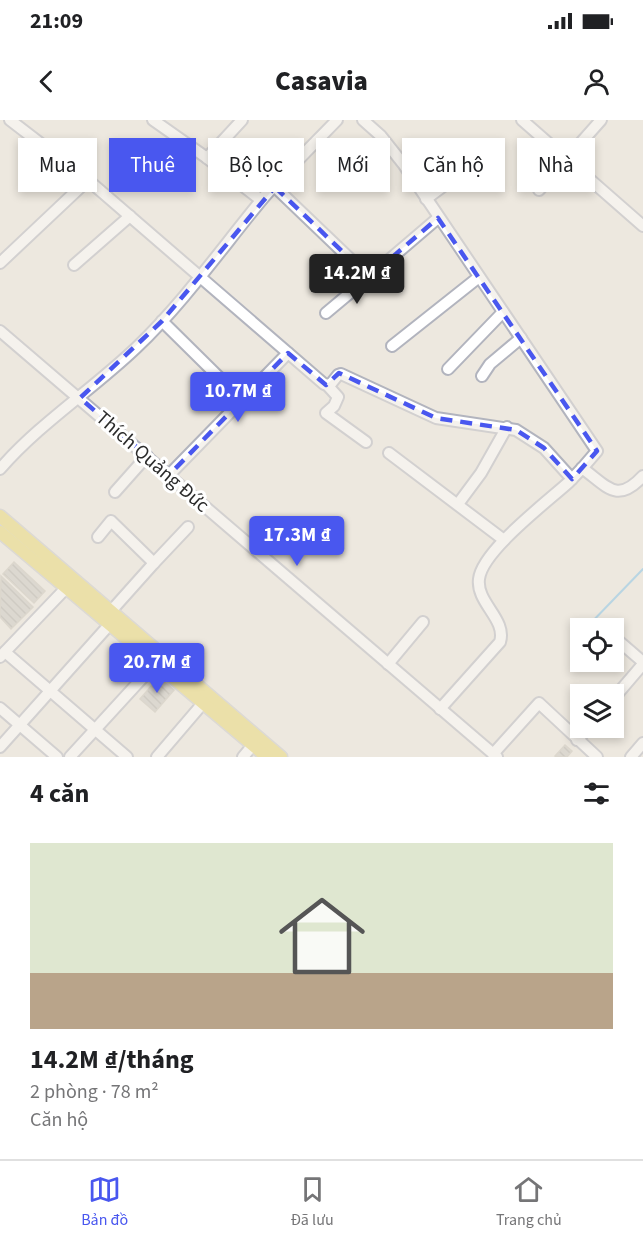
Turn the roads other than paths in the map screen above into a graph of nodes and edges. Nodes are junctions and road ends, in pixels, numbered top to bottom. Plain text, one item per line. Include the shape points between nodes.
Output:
1 (10, 120) edge
2 (153, 120) edge
3 (242, 120) edge
4 (337, 120) edge
5 (363, 120) edge
6 (601, 120) edge
7 (526, 121) edge
8 (33, 138) edge
9 (544, 138) edge
10 (585, 138) edge
11 (304, 155) edge
12 (207, 158) junction
13 (595, 184) edge
14 (97, 188) edge
15 (75, 192) edge
16 (269, 192) edge
17 (279, 192) edge
18 (435, 192) edge
19 (426, 199) junction
20 (261, 200) junction
21 (130, 216) junction
22 (438, 218) junction
23 (643, 226) edge
24 (0, 262) edge
25 (74, 265) dead end
26 (369, 277) junction
27 (479, 277) junction
28 (200, 278) junction
29 (503, 312) junction
30 (326, 313) dead end
31 (162, 321) junction
32 (0, 331) edge
33 (521, 338) junction
34 (392, 346) dead end
35 (288, 353) junction
36 (448, 369) dead end
37 (482, 376) dead end
38 (328, 386) junction
39 (80, 398) junction
40 (241, 399) junction
41 (507, 427) junction
42 (366, 442) dead end
43 (389, 453) dead end
44 (147, 456) junction
45 (582, 468) junction
46 (0, 469) edge
47 (169, 476) junction
48 (643, 476) edge
49 (572, 479) junction
50 (115, 492) dead end
51 (458, 504) junction
52 (0, 516) edge
53 (188, 528) dead end
54 (6, 531) edge
55 (98, 537) dead end
56 (504, 540) junction
57 (154, 563) junction
58 (67, 587) junction
59 (112, 610) junction
60 (423, 622) dead end
61 (110, 624) junction
62 (624, 646) edge
63 (3, 655) edge
64 (156, 663) junction
65 (643, 663) edge
66 (388, 664) junction
67 (624, 686) edge
68 (50, 691) junction
69 (207, 699) junction
70 (0, 708) edge
71 (440, 709) junction
72 (20, 725) junction
73 (95, 730) junction
74 (577, 740) joint
75 (643, 743) edge
76 (253, 745) junction
77 (0, 747) edge
78 (495, 755) edge
79 (57, 757) edge
80 (69, 757) edge
81 (127, 757) edge
82 (157, 757) edge
83 (243, 757) edge
84 (267, 757) edge
85 (281, 757) edge
86 (597, 757) edge
87 (630, 757) edge

1 - 8 street
2 - 12 street
3 - 12 street
4 - 11 street
5 - 19 street via 393,150
6 - 10 street
7 - 9 street
12 - 20 street
13 - 23 street
14 - 21 street
15 - 24 street
16 - 20 street
17 - 26 street
18 - 19 street
19 - 22 street
20 - 28 street
21 - 25 street
21 - 28 street
22 - 26 street
22 - 27 street
26 - 30 street
27 - 29 street
27 - 34 street
28 - 31 street
28 - 35 street
29 - 33 street
29 - 36 street
31 - 39 street
31 - 40 street
32 - 39 street, Thích Quảng Đức
33 - 37 street via 490,364
33 - 45 street via 597,451
35 - 38 street
35 - 40 street
38 - 41 street via 341,374 436,418
38 - 42 street via 338,400 326,413
39 - 44 street, Thích Quảng Đức
39 - 46 street via 25,442
40 - 47 street
41 - 49 street via 536,442
41 - 51 street
43 - 51 street
44 - 47 street, Thích Quảng Đức
44 - 50 street
45 - 48 street via 612,490 631,488
45 - 49 street
47 - 66 street, Thích Quảng Đức
49 - 56 street
51 - 56 street
52 - 54 main road
53 - 57 street
54 - 58 main road
54 - 59 main road
55 - 57 street via 111,521
56 - 71 street via 484,565 479,582 482,597 501,632 500,642
57 - 59 street
58 - 61 main road
58 - 63 street
59 - 69 main road
60 - 66 street
61 - 64 main road
61 - 68 street
62 - 65 street
63 - 68 street
64 - 69 main road
64 - 73 street
65 - 67 street
66 - 71 street, Thích Quảng Đức
68 - 72 street
68 - 73 street
69 - 76 main road
69 - 82 street
69 - 85 main road
70 - 72 street
71 - 78 street, Thích Quảng Đức
72 - 77 street
72 - 79 street
73 - 80 street
73 - 81 street
74 - 78 street via 539,703
74 - 86 street
75 - 87 street
76 - 83 street
76 - 84 main road

